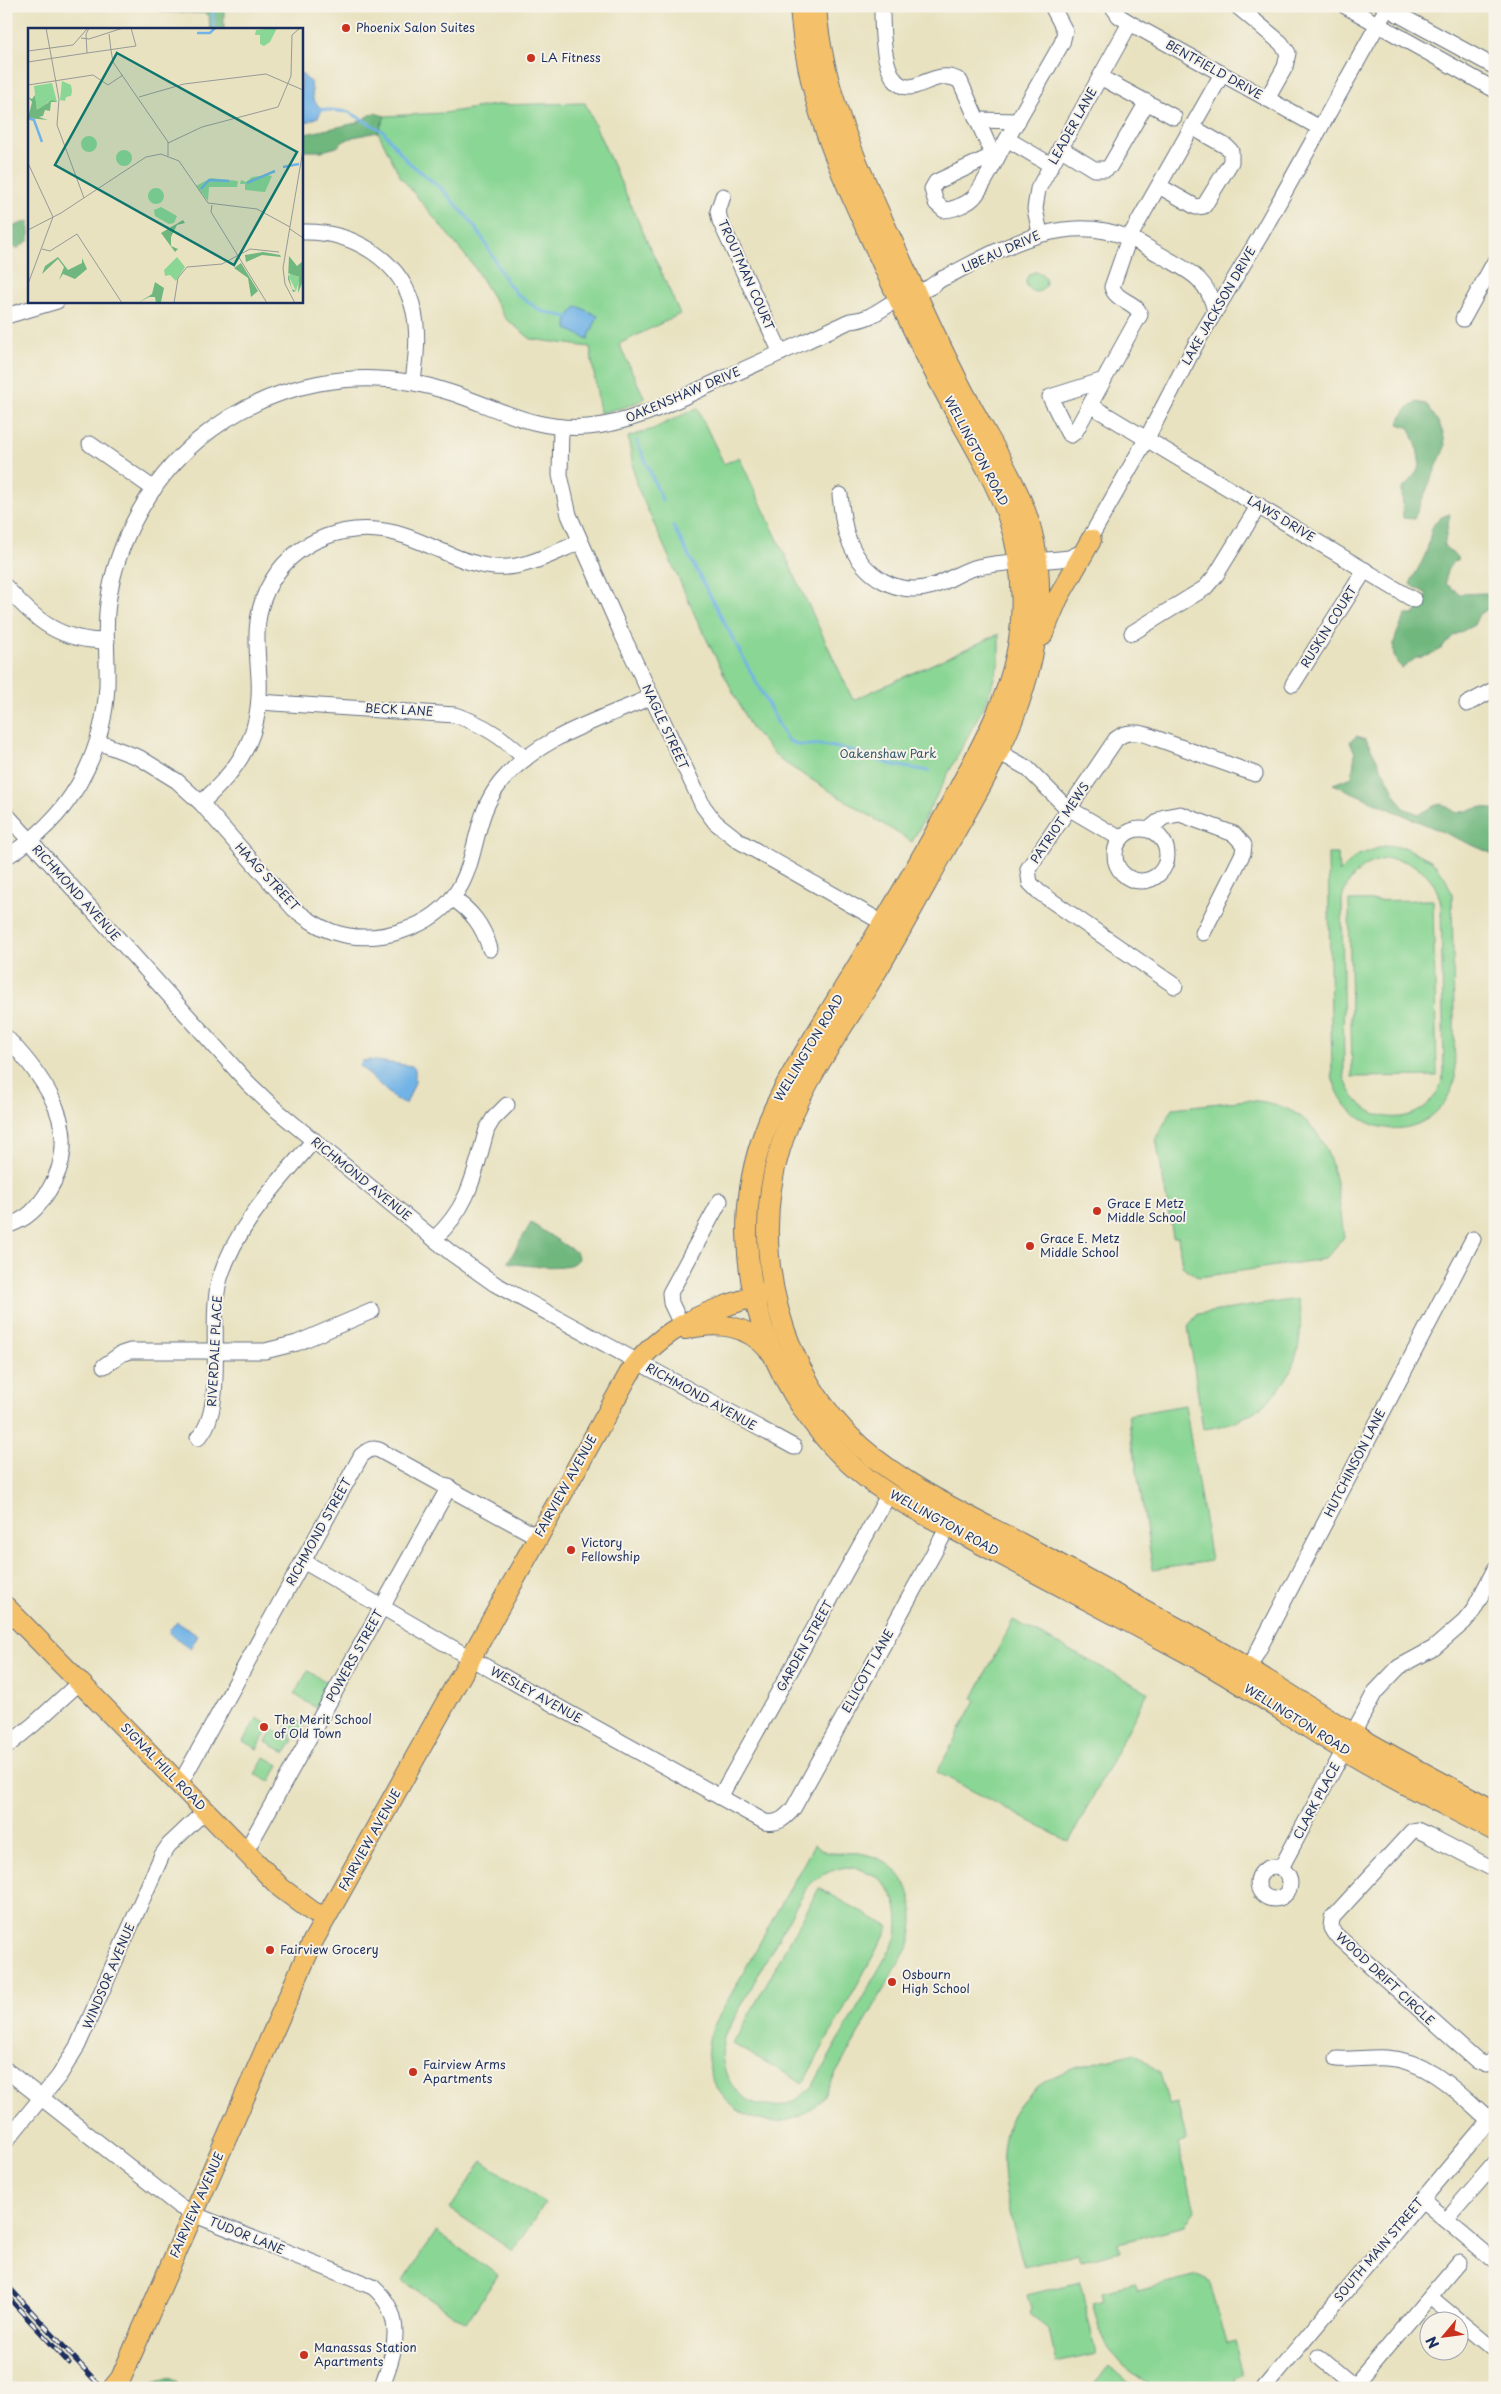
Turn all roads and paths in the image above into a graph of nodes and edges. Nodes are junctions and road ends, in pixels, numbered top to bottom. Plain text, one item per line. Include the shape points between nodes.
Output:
1 (800, 6) edge
2 (816, 6) edge
3 (882, 6) edge
4 (1056, 6) edge
5 (1112, 6) edge
6 (1237, 6) edge
7 (1344, 6) edge
8 (1386, 7) edge
9 (1130, 23) junction
10 (1377, 26) junction
11 (1495, 67) edge
12 (1222, 74) junction
13 (1100, 77) junction
14 (1495, 90) edge
15 (1267, 99) junction
16 (1147, 102) junction
17 (1174, 117) dead end
18 (978, 120) junction
19 (1018, 120) junction
20 (1192, 127) junction
21 (1320, 128) junction
22 (1060, 148) junction
23 (999, 151) junction
24 (1051, 165) junction
25 (1159, 186) junction
26 (722, 196) dead end
27 (302, 232) edge
28 (1040, 233) junction
29 (1129, 238) junction
30 (1495, 261) edge
31 (1198, 277) junction
32 (907, 288) junction
33 (1225, 292) junction
34 (54, 302) edge
35 (1215, 311) junction
36 (6, 316) edge
37 (1463, 319) dead end
38 (781, 353) junction
39 (1104, 380) junction
40 (413, 381) junction
41 (1090, 405) junction
42 (561, 427) junction
43 (1147, 438) junction
44 (90, 444) dead end
45 (154, 489) junction
46 (840, 494) dead end
47 (1259, 505) junction
48 (1091, 540) junction
49 (580, 542) junction
50 (1030, 561) junction
51 (1365, 570) junction
52 (6, 587) edge
53 (1414, 600) dead end
54 (1132, 633) dead end
55 (107, 641) junction
56 (1033, 659) junction
57 (1293, 684) dead end
58 (1495, 689) edge
59 (651, 697) junction
60 (259, 702) junction
61 (1467, 704) dead end
62 (98, 742) junction
63 (990, 748) junction
64 (525, 759) junction
65 (1255, 774) dead end
66 (201, 803) junction
67 (1069, 809) junction
68 (6, 814) edge
69 (1148, 830) junction
70 (1121, 838) junction
71 (29, 840) junction
72 (6, 857) edge
73 (452, 898) junction
74 (892, 928) junction
75 (1203, 933) dead end
76 (490, 949) dead end
77 (1175, 986) dead end
78 (6, 1038) edge
79 (507, 1105) dead end
80 (314, 1140) junction
81 (720, 1200) dead end
82 (6, 1226) edge
83 (434, 1239) junction
84 (1473, 1239) dead end
85 (774, 1290) junction
86 (754, 1296) junction
87 (372, 1311) dead end
88 (675, 1328) junction
89 (215, 1352) junction
90 (774, 1357) junction
91 (637, 1362) junction
92 (104, 1366) dead end
93 (198, 1438) dead end
94 (794, 1447) dead end
95 (449, 1487) junction
96 (889, 1494) junction
97 (952, 1518) junction
98 (538, 1537) junction
99 (304, 1561) junction
100 (1495, 1569) edge
101 (6, 1607) edge
102 (382, 1607) junction
103 (470, 1658) junction
104 (1249, 1668) junction
105 (1230, 1678) junction
106 (80, 1682) junction
107 (1348, 1742) junction
108 (6, 1746) edge
109 (180, 1784) junction
110 (720, 1797) junction
111 (206, 1810) junction
112 (1495, 1811) edge
113 (772, 1823) joint
114 (1495, 1831) edge
115 (246, 1851) junction
116 (1281, 1868) dead end
117 (1495, 1870) edge
118 (326, 1917) junction
119 (1495, 2058) edge
120 (1337, 2059) dead end
121 (6, 2070) edge
122 (42, 2098) junction
123 (1492, 2117) edge
124 (6, 2142) edge
125 (1495, 2163) edge
126 (1422, 2200) junction
127 (193, 2214) junction
128 (1446, 2220) junction
129 (1495, 2261) edge
130 (1459, 2262) dead end
131 (1430, 2298) junction
132 (1495, 2351) edge
133 (1320, 2357) dead end
134 (1355, 2387) edge
135 (113, 2388) edge
136 (381, 2388) edge
137 (1264, 2388) edge

1 - 32 main road, WELLINGTON ROAD via 808,68 824,131 846,186
2 - 32 main road, WELLINGTON ROAD via 824,65 837,113
3 - 18 street via 885,53 895,80 912,86 940,77 957,79
4 - 19 street via 1053,8 1064,31 1062,43
5 - 9 street, BENTFIELD DRIVE
6 - 15 street via 1280,43 1288,54 1285,67
7 - 10 street
8 - 10 street, LAKE JACKSON DRIVE
8 - 11 street
9 - 12 street, BENTFIELD DRIVE
9 - 13 street, LEADER LANE
10 - 14 street
10 - 21 street, LAKE JACKSON DRIVE
12 - 15 street, BENTFIELD DRIVE
12 - 20 street
13 - 16 street
13 - 22 street, LEADER LANE
15 - 21 street, BENTFIELD DRIVE
16 - 17 street
16 - 22 street via 1106,170 1094,169
18 - 19 street
18 - 23 street
19 - 23 street
20 - 25 street
20 - 25 street via 1227,147 1231,151 1231,162 1204,206 1196,207
21 - 33 street, LAKE JACKSON DRIVE
22 - 24 street, LEADER LANE
23 - 24 street
24 - 28 street, LEADER LANE via 1036,196
25 - 29 street
26 - 38 street, TROUTMAN COURT via 718,211 720,221
27 - 40 street via 347,238 379,256 398,278 411,300 416,324
28 - 29 street, LIBEAU DRIVE via 1083,228
28 - 32 street, LIBEAU DRIVE via 932,286
29 - 31 street, LIBEAU DRIVE
29 - 39 street via 1112,287 1116,296 1139,311
30 - 37 street
31 - 33 street, LIBEAU DRIVE via 1220,284
31 - 35 street, LIBEAU DRIVE via 1210,293
32 - 38 street, OAKENSHAW DRIVE via 884,310 862,320 850,321
32 - 50 main road, WELLINGTON ROAD via 1013,482 1034,535
33 - 35 street, LAKE JACKSON DRIVE
34 - 36 street
35 - 43 street, LAKE JACKSON DRIVE
38 - 42 street, OAKENSHAW DRIVE via 630,419 597,426
39 - 41 street
39 - 41 street via 1050,397 1065,430 1071,434
40 - 42 street, OAKENSHAW DRIVE via 521,420
40 - 45 street, OAKENSHAW DRIVE via 340,379 293,389 262,400 229,418 198,441
41 - 43 street, LAWS DRIVE
42 - 49 street, NAGLE STREET via 562,488
43 - 47 street, LAWS DRIVE
43 - 48 street, LAKE JACKSON DRIVE
44 - 45 street
45 - 55 street, OAKENSHAW DRIVE via 138,515 117,564 107,608
46 - 50 street, LAKE JACKSON DRIVE via 844,524 853,550 874,575 892,586 924,588 974,568
47 - 51 street, LAWS DRIVE
47 - 54 street via 1205,588
48 - 50 street, LAKE JACKSON DRIVE via 1076,556
48 - 56 main road via 1049,617
49 - 59 street, NAGLE STREET
49 - 60 street via 526,564 503,568 469,562 403,535 377,529 340,532 314,540 294,554 278,572 260,608 256,636
50 - 56 main road, WELLINGTON ROAD via 1038,618
50 - 63 main road, WELLINGTON ROAD via 1020,638
51 - 53 street, LAWS DRIVE
51 - 57 street, RUSKIN COURT
52 - 55 street via 31,613 56,631 83,640
55 - 62 street, OAKENSHAW DRIVE via 107,689
56 - 63 main road, WELLINGTON ROAD via 1019,708
58 - 61 street
59 - 64 street, HAAG STREET via 554,740
59 - 74 street, NAGLE STREET via 696,792 715,822 739,841
60 - 64 street, BECK LANE via 455,715 500,736
60 - 66 street via 253,733 245,752 227,777
62 - 66 street, HAAG STREET via 159,768
62 - 71 street, OAKENSHAW DRIVE via 69,799
63 - 67 street via 1028,768
63 - 74 main road, WELLINGTON ROAD via 936,835
64 - 73 street, HAAG STREET via 493,793 475,835 463,880
65 - 67 street, PATRIOT MEWS via 1133,732 1116,740
66 - 73 street, HAAG STREET via 294,908 332,932 364,937 393,934 424,921
67 - 70 street
67 - 77 street, PATRIOT MEWS via 1028,869 1030,883
68 - 71 street, RICHMOND AVENUE
69 - 70 street via 1134,829
69 - 70 street via 1164,842 1167,855 1163,868 1154,878 1134,880 1122,873 1115,854
69 - 75 street via 1164,817 1180,814 1234,834 1244,845
71 - 72 street, OAKENSHAW DRIVE
71 - 80 street, RICHMOND AVENUE via 248,1083
73 - 76 street via 474,915
74 - 85 main road, WELLINGTON ROAD via 798,1102 781,1145 769,1203 768,1234
74 - 86 main road, WELLINGTON ROAD via 782,1090 759,1147 747,1225
78 - 82 street via 49,1090 63,1137 60,1165 45,1196 28,1216
79 - 83 street via 487,1129 466,1198 448,1227
80 - 83 street, RICHMOND AVENUE
80 - 89 street, RIVERDALE PLACE via 256,1210 229,1254 218,1289
81 - 88 street via 670,1293
83 - 91 street, RICHMOND AVENUE via 495,1284
84 - 104 street, HUTCHINSON LANE
85 - 86 main road, FAIRVIEW AVENUE
85 - 97 main road, WELLINGTON ROAD via 781,1320 793,1349 807,1379 832,1416 873,1457
86 - 88 main road, FAIRVIEW AVENUE
86 - 90 main road, WELLINGTON ROAD
87 - 89 street via 282,1348 249,1353
88 - 90 main road via 732,1326 749,1333
88 - 91 main road, FAIRVIEW AVENUE
89 - 92 street via 130,1351
89 - 93 street, RIVERDALE PLACE via 211,1416 207,1428
90 - 96 main road, WELLINGTON ROAD via 813,1423 851,1465
91 - 94 street, RICHMOND AVENUE
91 - 98 main road, FAIRVIEW AVENUE
95 - 98 street, RICHMOND STREET
95 - 99 street, RICHMOND STREET via 378,1450 370,1449 361,1456
95 - 102 street, POWERS STREET
96 - 97 main road, WELLINGTON ROAD
96 - 110 street, GARDEN STREET
97 - 104 main road, WELLINGTON ROAD
97 - 105 main road, WELLINGTON ROAD
97 - 113 street, ELLICOTT LANE via 793,1808 785,1818
98 - 103 main road, FAIRVIEW AVENUE
99 - 102 street, WESLEY AVENUE
99 - 109 street, RICHMOND STREET
100 - 107 street, CLARK PLACE via 1464,1622 1444,1641 1386,1679 1369,1702
101 - 106 main road, SIGNAL HILL ROAD
102 - 103 street, WESLEY AVENUE
102 - 115 street, POWERS STREET
103 - 110 street, WESLEY AVENUE
103 - 118 main road, FAIRVIEW AVENUE
104 - 105 street
104 - 107 main road, WELLINGTON ROAD
105 - 107 main road, WELLINGTON ROAD
106 - 108 street
106 - 109 main road, SIGNAL HILL ROAD
107 - 112 main road, WELLINGTON ROAD
107 - 114 main road, WELLINGTON ROAD
107 - 116 street, CLARK PLACE
109 - 111 main road, SIGNAL HILL ROAD
110 - 113 street, WESLEY AVENUE
111 - 115 main road, SIGNAL HILL ROAD
111 - 122 street, WINDSOR AVENUE via 162,1855 85,2031 69,2061
115 - 118 main road, SIGNAL HILL ROAD via 292,1897 312,1912
117 - 119 street, WOOD DRIFT CIRCLE via 1428,1835 1412,1831 1331,1922 1334,1933 1477,2061 1486,2065
118 - 127 main road, FAIRVIEW AVENUE
120 - 123 street via 1386,2058 1417,2065 1449,2084
121 - 122 street, TUDOR LANE
122 - 124 street, WINDSOR AVENUE
122 - 127 street, TUDOR LANE
123 - 126 street, SOUTH MAIN STREET
125 - 128 street
126 - 128 street
126 - 137 street, SOUTH MAIN STREET
127 - 135 main road, FAIRVIEW AVENUE via 121,2378
127 - 136 street, TUDOR LANE via 373,2287 384,2299 396,2332 395,2349
128 - 129 street
130 - 131 street
131 - 132 street
131 - 134 street
133 - 134 street

